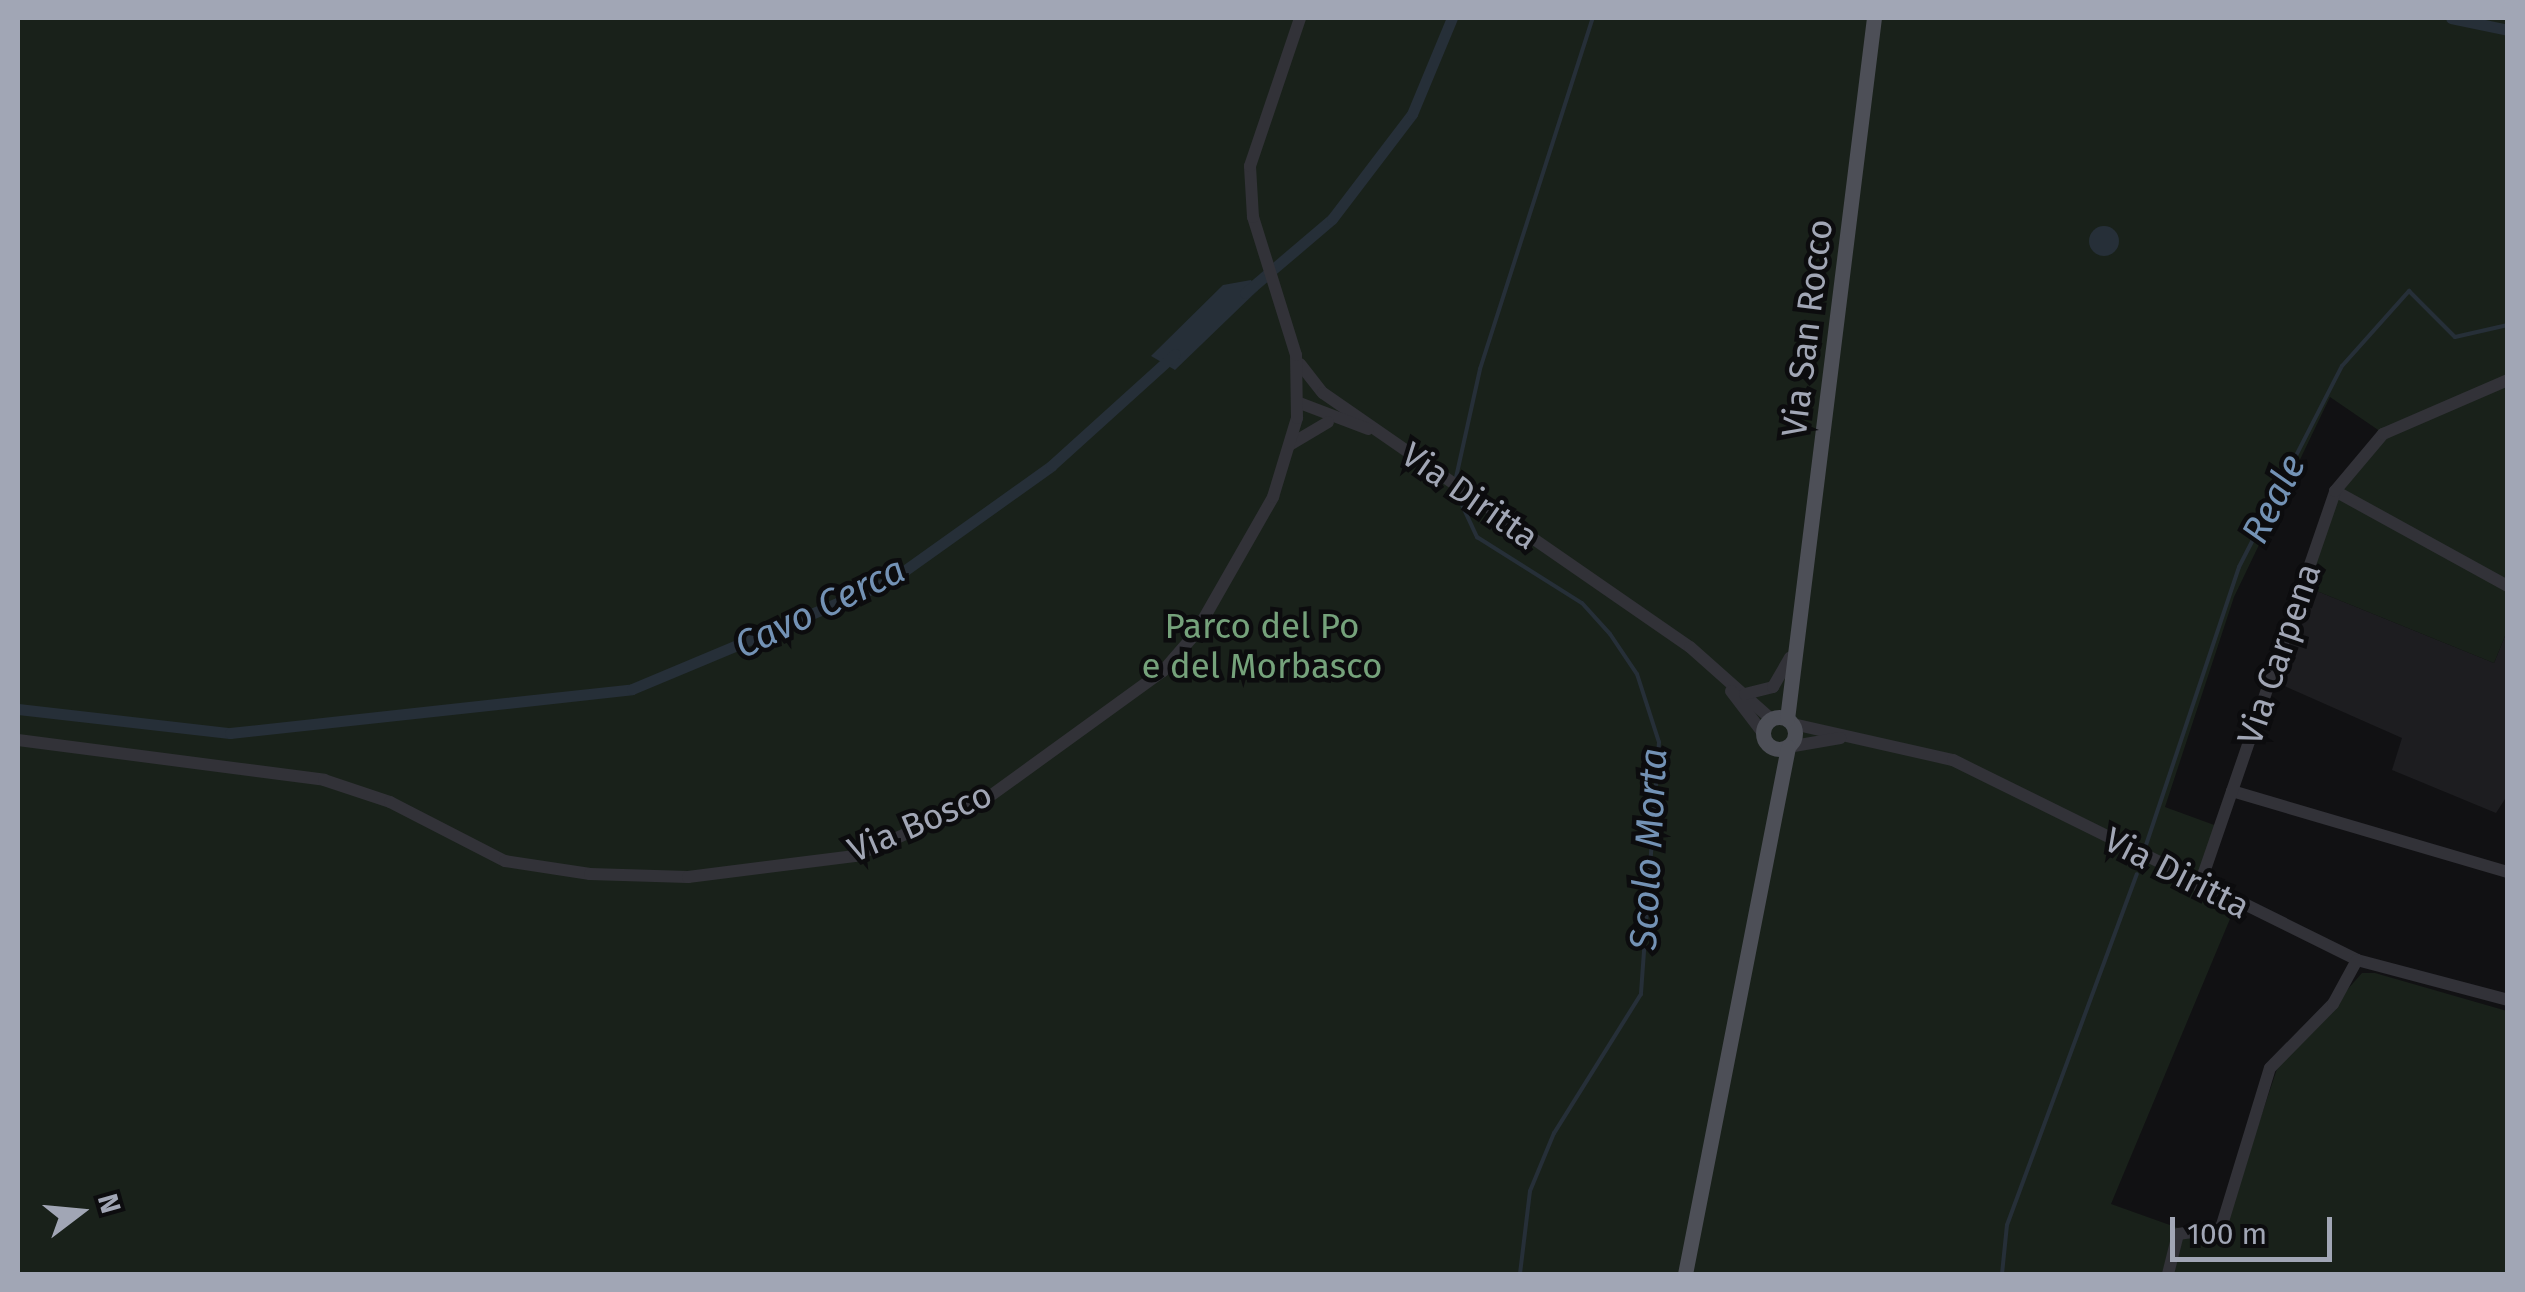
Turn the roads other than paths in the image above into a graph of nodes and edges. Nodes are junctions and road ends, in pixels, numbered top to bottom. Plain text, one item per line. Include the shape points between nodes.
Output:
1 (1300, 18) edge
2 (1874, 18) edge
3 (1296, 355) junction
4 (2508, 380) edge
5 (1324, 393) junction
6 (1297, 402) junction
7 (1331, 421) junction
8 (1380, 434) junction
9 (1291, 444) junction
10 (2335, 491) junction
11 (2508, 586) edge
12 (1793, 645) junction
13 (1708, 661) junction
14 (1783, 678) junction
15 (1744, 694) junction
16 (1778, 724) junction
17 (1852, 736) junction
18 (18, 740) edge
19 (1782, 748) junction
20 (2232, 791) junction
21 (2508, 872) edge
22 (2199, 887) junction
23 (2358, 960) junction
24 (2508, 1000) edge
25 (1685, 1274) edge
26 (2168, 1274) edge

1 - 3 street, Via Bosco via 1250,166 1263,249
2 - 12 main road, Via San Rocco
3 - 5 street, Via Diritta
3 - 6 street, Via Bosco
4 - 10 street, Via Carpena via 2383,434
5 - 6 street
5 - 8 street, Via Diritta
6 - 7 street, Via Diritta
6 - 9 street, Via Bosco
7 - 8 street, Via Diritta
7 - 9 street
8 - 13 street, Via Diritta
9 - 18 street, Via Bosco via 1223,589 1163,671 986,798 855,856 688,877 590,874 505,861 337,784
10 - 11 street
10 - 20 street, Via Carpena
12 - 14 street, Via San Rocco
12 - 16 main road, Via San Rocco
13 - 15 street, Via Diritta
13 - 16 street, Via Diritta
14 - 15 street
14 - 16 main road, Via San Rocco
15 - 16 street, Via Diritta
16 - 17 street, Via Diritta
16 - 19 main road
16 - 19 main road
17 - 19 street, Via Diritta
17 - 22 street, Via Diritta via 1953,760
19 - 25 main road via 1782,786
20 - 21 street
20 - 22 street, Via Carpena
22 - 23 street, Via Diritta
23 - 24 street, Via Diritta
23 - 26 street via 2332,1004 2270,1068 2220,1228 2178,1234

